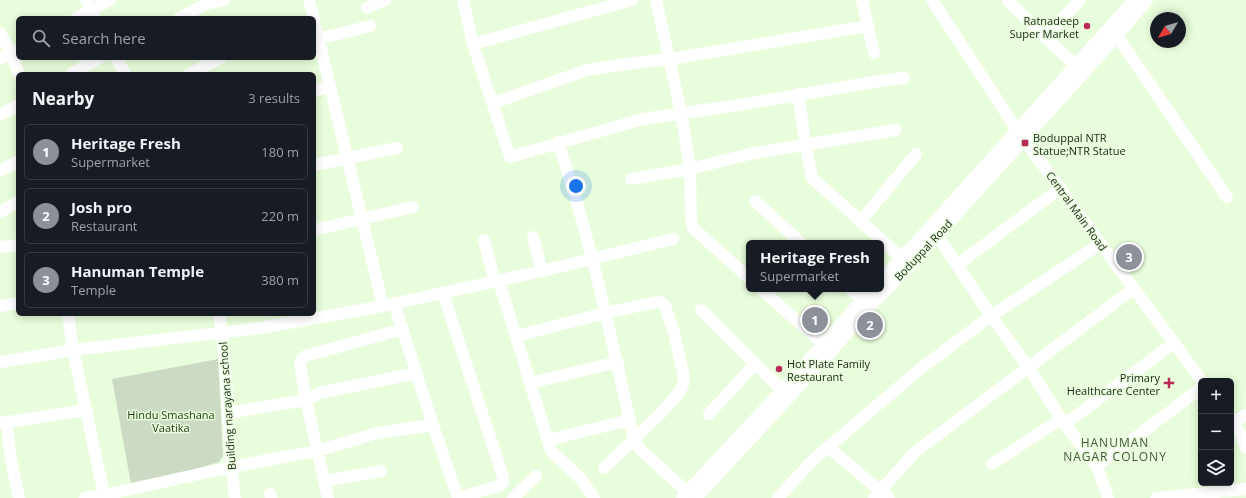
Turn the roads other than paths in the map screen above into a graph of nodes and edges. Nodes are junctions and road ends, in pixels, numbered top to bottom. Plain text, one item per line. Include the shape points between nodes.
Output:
1 (110, 0) edge
2 (224, 0) edge
3 (309, 0) edge
4 (385, 0) edge
5 (464, 0) edge
6 (632, 0) edge
7 (656, 0) edge
8 (862, 0) edge
9 (932, 0) edge
10 (1080, 0) edge
11 (1134, 0) edge
12 (1147, 0) edge
13 (1012, 2) edge
14 (367, 8) dead end
15 (90, 9) edge
16 (79, 16) edge
17 (183, 16) edge
18 (313, 16) edge
19 (370, 26) dead end
20 (868, 26) junction
21 (0, 33) edge
22 (1117, 36) junction
23 (1045, 37) junction
24 (317, 40) edge
25 (473, 44) junction
26 (14, 51) edge
27 (874, 54) dead end
28 (0, 59) edge
29 (670, 59) junction
30 (16, 60) edge
31 (96, 60) edge
32 (117, 60) edge
33 (217, 60) edge
34 (1075, 65) junction
35 (19, 72) edge
36 (75, 72) edge
37 (123, 72) edge
38 (194, 72) edge
39 (904, 78) dead end
40 (329, 86) junction
41 (316, 90) edge
42 (798, 94) junction
43 (493, 103) junction
44 (16, 105) edge
45 (682, 112) junction
46 (0, 115) edge
47 (896, 130) dead end
48 (1021, 134) junction
49 (558, 142) junction
50 (806, 146) junction
51 (397, 148) dead end
52 (916, 154) dead end
53 (347, 158) junction
54 (16, 162) edge
55 (316, 165) edge
56 (690, 169) junction
57 (0, 171) edge
58 (631, 179) dead end
59 (1060, 188) junction
60 (1227, 197) dead end
61 (755, 201) dead end
62 (16, 203) edge
63 (413, 207) dead end
64 (0, 212) edge
65 (362, 218) junction
66 (860, 222) junction
67 (316, 230) edge
68 (937, 235) junction
69 (533, 237) dead end
70 (673, 239) dead end
71 (484, 240) dead end
72 (798, 240) edge
73 (881, 240) edge
74 (884, 243) edge
75 (1100, 244) junction
76 (16, 245) edge
77 (0, 247) edge
78 (902, 258) junction
79 (593, 259) junction
80 (957, 265) junction
81 (542, 272) junction
82 (746, 275) edge
83 (884, 277) edge
84 (497, 282) junction
85 (1133, 289) junction
86 (884, 291) edge
87 (765, 292) edge
88 (853, 292) edge
89 (869, 292) edge
90 (883, 292) edge
91 (443, 293) junction
92 (862, 300) junction
93 (16, 303) edge
94 (388, 305) junction
95 (0, 306) edge
96 (701, 310) dead end
97 (605, 313) junction
98 (68, 316) edge
99 (219, 316) edge
100 (991, 316) junction
101 (403, 329) junction
102 (222, 334) junction
103 (516, 336) junction
104 (1174, 343) junction
105 (828, 348) junction
106 (73, 350) junction
107 (0, 362) edge
108 (618, 362) junction
109 (755, 364) junction
110 (1029, 368) junction
111 (417, 372) junction
112 (1200, 378) edge
113 (530, 383) junction
114 (782, 390) junction
115 (1198, 390) edge
116 (306, 400) junction
117 (87, 410) junction
118 (228, 414) junction
119 (709, 414) dead end
120 (1246, 415) edge
121 (630, 420) junction
122 (1234, 420) edge
123 (1063, 421) junction
124 (3, 422) edge
125 (433, 425) junction
126 (1234, 425) edge
127 (634, 439) junction
128 (548, 440) junction
129 (828, 447) junction
130 (1246, 448) edge
131 (317, 451) junction
132 (5, 456) edge
133 (992, 464) dead end
134 (1097, 466) junction
135 (231, 467) junction
136 (604, 468) dead end
137 (381, 471) dead end
138 (536, 476) dead end
139 (325, 480) junction
140 (1246, 489) edge
141 (485, 494) edge
142 (104, 495) junction
143 (882, 495) edge
144 (688, 496) edge
145 (19, 498) edge
146 (85, 498) edge
147 (235, 498) edge
148 (328, 498) edge
149 (513, 498) edge
150 (594, 498) edge
151 (778, 498) edge
152 (1108, 498) edge
153 (1156, 498) edge

1 - 15 street
2 - 17 street via 209,3
3 - 18 street
4 - 14 street
5 - 25 street
6 - 25 street
7 - 29 street
8 - 20 street
9 - 48 street, Central Main Road
10 - 23 street
11 - 34 street, Boduppal Road
12 - 22 street, Boduppal Road
13 - 23 street
15 - 16 street
19 - 24 street
20 - 27 street
20 - 29 street
21 - 26 street
22 - 48 street, Boduppal Road
22 - 60 street
23 - 34 street
24 - 40 street
25 - 43 street
26 - 28 street
29 - 43 street via 587,70
29 - 45 street
30 - 35 street
31 - 36 street
32 - 37 street
33 - 38 street
34 - 48 street, Boduppal Road
39 - 42 street
40 - 41 street
40 - 53 street
42 - 45 street
42 - 50 street
43 - 49 street via 510,156
44 - 46 street
45 - 49 street via 643,119
45 - 56 street
47 - 50 street
48 - 59 street, Central Main Road
48 - 68 street, Boduppal Road
48 - 78 street, Boduppal Road
49 - 79 street
50 - 56 street via 750,154
50 - 66 street via 812,178
51 - 53 street
52 - 66 street
53 - 55 street
53 - 65 street
54 - 57 street
56 - 58 street
56 - 82 street via 693,228
59 - 75 street, Central Main Road
59 - 80 street
61 - 72 street
62 - 64 street
63 - 65 street
65 - 67 street
65 - 94 street
66 - 73 street
68 - 80 street
68 - 86 street, Boduppal Road
69 - 81 street
70 - 79 street
71 - 84 street
74 - 78 street
75 - 85 street, Central Main Road
75 - 100 street
76 - 77 street
78 - 83 street, Boduppal Road
79 - 81 street
79 - 97 street
80 - 100 street
81 - 84 street
84 - 91 street
84 - 103 street
85 - 104 street, Central Main Road
85 - 110 street
87 - 105 street
88 - 92 street
89 - 92 street, Boduppal Road
90 - 105 street, Boduppal Road
91 - 94 street
91 - 141 street via 503,477 503,483
92 - 105 street, Boduppal Road
93 - 95 street
94 - 101 street
94 - 102 street
96 - 109 street
97 - 103 street
97 - 108 street
97 - 127 street via 662,303 674,333 684,377 683,385 661,413
98 - 106 street
99 - 102 street, Building narayana school
100 - 110 street
100 - 129 street via 920,369
101 - 111 street
101 - 116 street via 305,356 300,364
102 - 106 street
102 - 118 street, Building narayana school
103 - 113 street
104 - 112 street, Central Main Road
104 - 123 street
105 - 114 street, Boduppal Road
105 - 144 street, Boduppal Road
106 - 107 street
106 - 117 street
108 - 113 street
108 - 121 street
109 - 114 street
109 - 119 street
110 - 123 street
110 - 143 street via 915,452
111 - 116 street via 319,393
111 - 125 street
113 - 128 street
114 - 144 street, Boduppal Road
115 - 134 street
116 - 118 street
116 - 131 street
117 - 124 street
117 - 142 street
118 - 135 street, Building narayana school
120 - 122 street
121 - 127 street
121 - 128 street
123 - 133 street
123 - 134 street
124 - 132 street
125 - 131 street via 377,433
125 - 141 street via 458,498
126 - 130 street
127 - 136 street
127 - 144 street via 640,449
128 - 150 street via 551,451 581,479
129 - 143 street
129 - 151 street
131 - 135 street
131 - 139 street
132 - 145 street
134 - 152 street
135 - 142 street
135 - 147 street, Building narayana school
137 - 139 street
138 - 149 street
139 - 148 street
140 - 153 street
142 - 146 street

